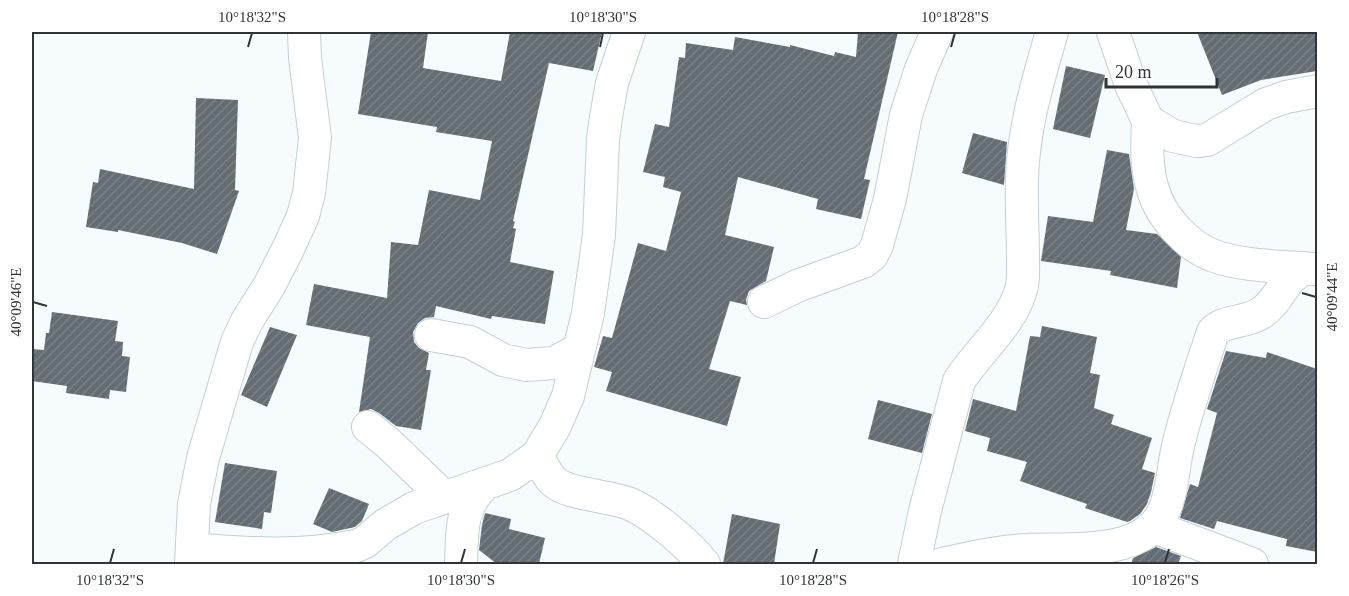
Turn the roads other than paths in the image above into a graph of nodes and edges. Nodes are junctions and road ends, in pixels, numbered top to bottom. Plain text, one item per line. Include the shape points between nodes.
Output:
1 (304, 32) edge
2 (629, 32) edge
3 (937, 32) edge
4 (1052, 32) edge
5 (1113, 32) edge
6 (1317, 91) edge
7 (1148, 121) junction
8 (1311, 269) edge
9 (764, 302) dead end
10 (431, 335) dead end
11 (578, 350) junction
12 (368, 427) dead end
13 (537, 456) junction
14 (484, 485) junction
15 (444, 497) junction
16 (1154, 527) junction
17 (192, 557) edge
18 (461, 564) edge
19 (704, 564) edge
20 (914, 564) edge
21 (942, 564) edge
22 (1252, 564) edge

1 - 17 street via 315,138 309,194 288,249 237,342 203,458 194,504
2 - 11 street via 612,83 606,117 598,245
3 - 9 street via 906,114 890,199 872,255
4 - 20 street via 1024,144 1021,289 1001,329 959,381
5 - 7 street
6 - 7 street via 1266,104 1207,140 1173,136
7 - 8 street via 1153,191 1165,214 1192,243 1215,256 1240,262
8 - 16 street via 1291,278 1280,296 1262,313 1220,325 1213,332 1184,421 1163,513
10 - 11 street via 470,342 504,360 526,365 554,363
11 - 13 street via 568,396
12 - 15 street
13 - 14 street via 510,476
13 - 19 street via 553,481 565,489 610,497 646,512
14 - 15 street
14 - 18 street via 467,507
15 - 17 street via 414,508 356,546 294,554
16 - 21 street via 1137,538 1108,547 1027,550
16 - 22 street

